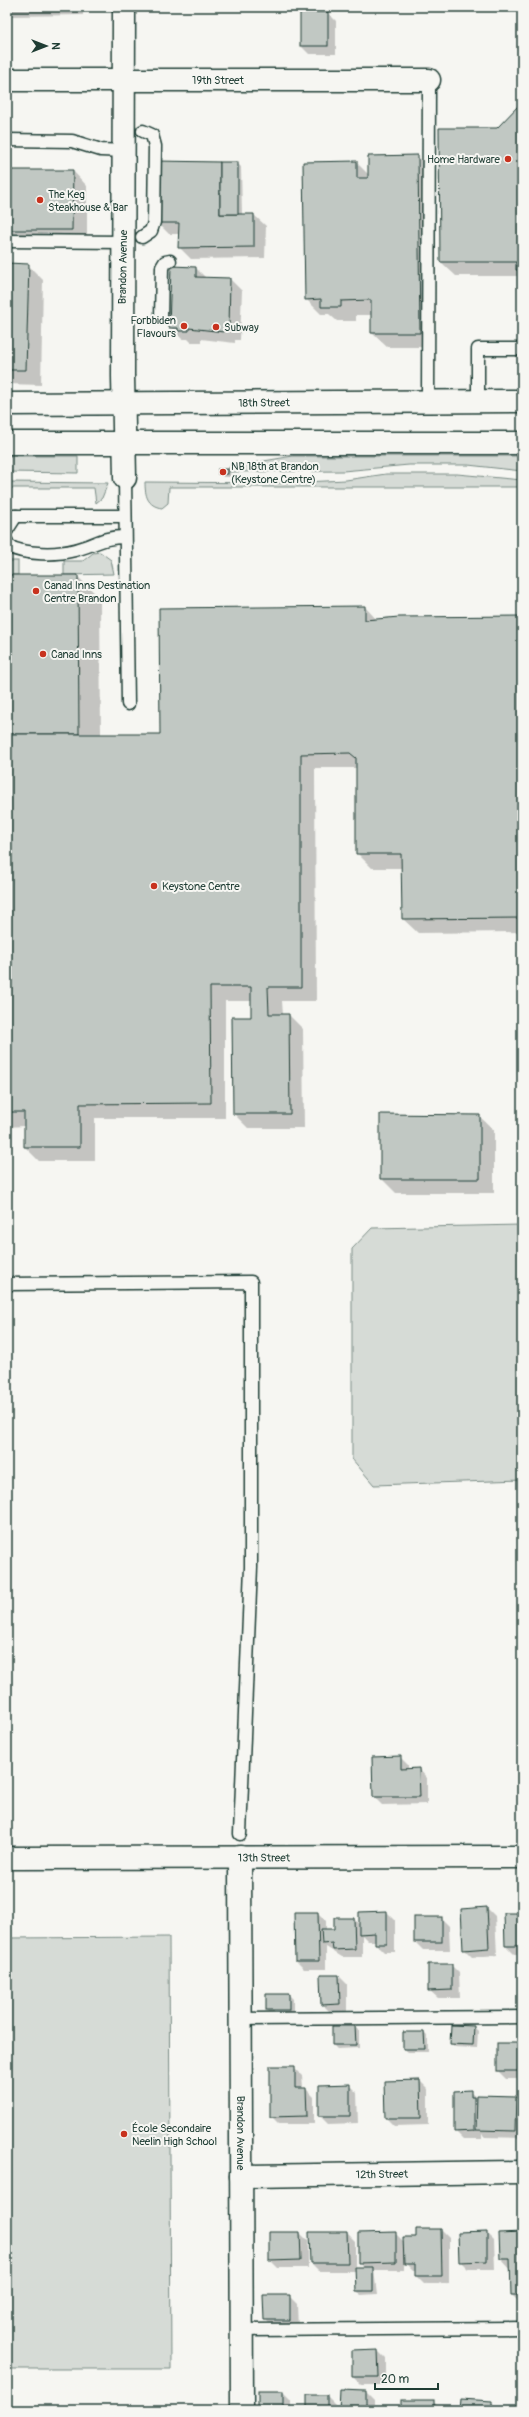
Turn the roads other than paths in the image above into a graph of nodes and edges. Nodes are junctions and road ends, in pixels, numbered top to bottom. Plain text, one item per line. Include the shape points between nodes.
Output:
1 (124, 7) edge
2 (7, 80) edge
3 (429, 80) joint
4 (124, 81) junction
5 (143, 131) dead end
6 (7, 140) edge
7 (124, 151) junction
8 (133, 240) junction
9 (7, 241) edge
10 (170, 261) dead end
11 (161, 318) dead end
12 (522, 349) edge
13 (478, 401) junction
14 (522, 401) edge
15 (428, 402) junction
16 (7, 404) edge
17 (123, 404) junction
18 (7, 443) edge
19 (124, 443) junction
20 (522, 444) edge
21 (125, 478) joint
22 (12, 516) edge
23 (125, 516) junction
24 (7, 530) edge
25 (125, 537) junction
26 (7, 545) edge
27 (128, 704) dead end
28 (7, 1284) edge
29 (240, 1834) dead end
30 (240, 1857) junction
31 (522, 1857) edge
32 (7, 1858) edge
33 (522, 2017) edge
34 (241, 2019) junction
35 (522, 2172) edge
36 (241, 2176) junction
37 (522, 2328) edge
38 (242, 2330) junction
39 (242, 2410) edge

1 - 4 street, Brandon Avenue
2 - 4 street, 19th Street
3 - 4 street, 19th Street
3 - 15 lane
4 - 7 street, Brandon Avenue
5 - 8 lane via 148,132 154,139 153,226 148,234
6 - 7 lane via 72,141 101,150
7 - 8 street, Brandon Avenue
8 - 9 lane
8 - 17 street, Brandon Avenue
10 - 11 lane via 165,262 162,267
12 - 13 lane via 478,349
13 - 14 street, 18th Street
13 - 15 street, 18th Street
15 - 17 street, 18th Street
16 - 17 street, 18th Street
17 - 19 street, Brandon Avenue
18 - 19 street
19 - 20 street
19 - 21 street, Brandon Avenue
21 - 23 lane
22 - 23 lane
22 - 24 lane
23 - 25 lane
25 - 26 lane via 101,539 75,550 59,552 23,551
25 - 27 lane
28 - 29 lane via 251,1282 252,1566
30 - 31 street, 13th Street
30 - 32 street, 13th Street
30 - 34 street, Brandon Avenue
33 - 34 lane
34 - 36 street, Brandon Avenue
35 - 36 street, 12th Street
36 - 38 street, Brandon Avenue
37 - 38 lane
38 - 39 street, Brandon Avenue

